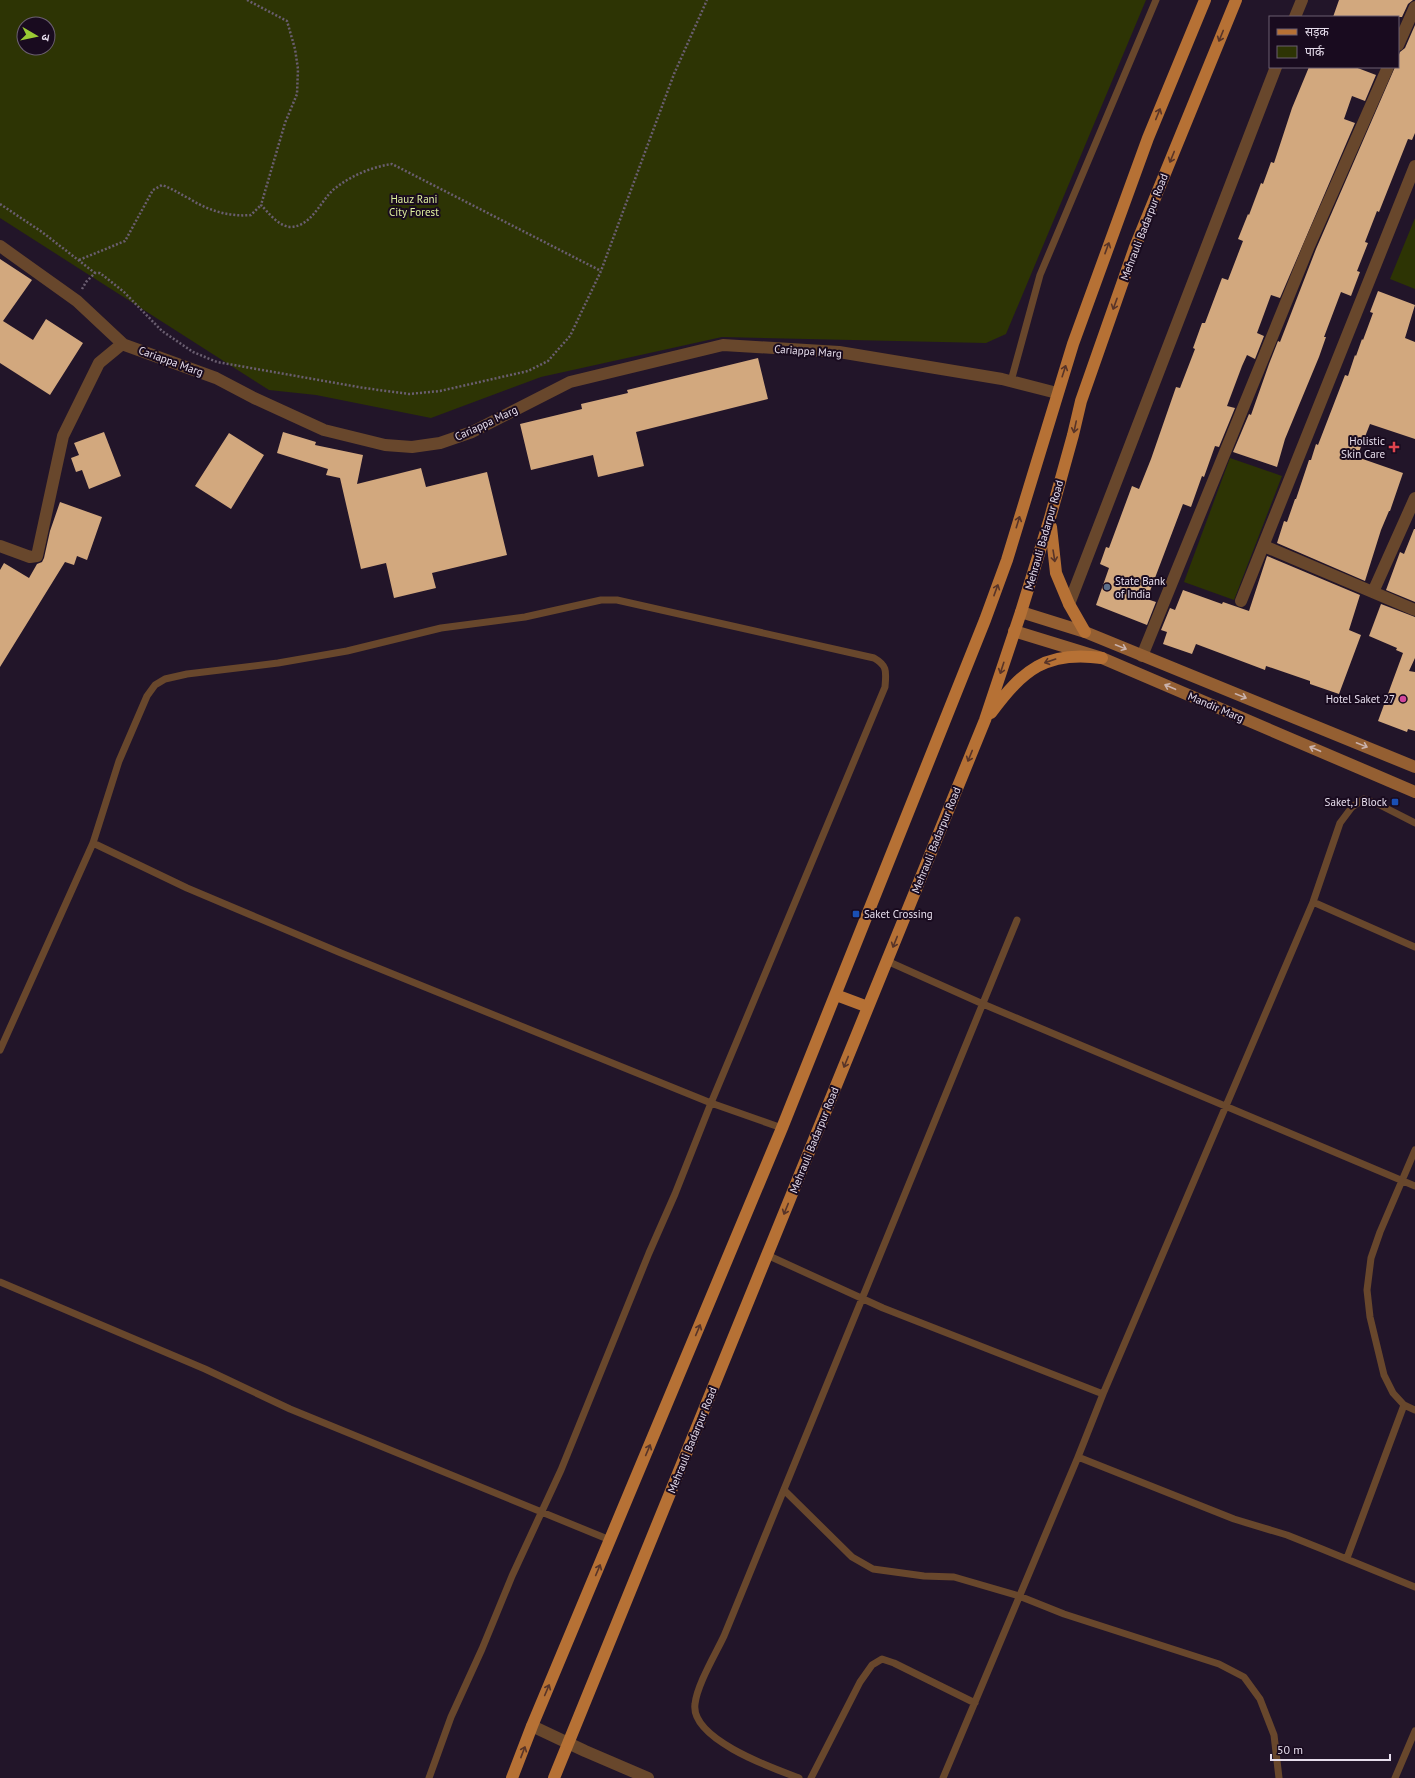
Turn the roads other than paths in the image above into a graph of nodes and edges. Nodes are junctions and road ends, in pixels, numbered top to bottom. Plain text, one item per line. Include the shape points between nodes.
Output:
1 (1156, 0) edge
2 (1205, 0) edge
3 (1236, 0) edge
4 (1302, 0) edge
5 (1415, 7) edge
6 (1296, 16) edge
7 (1399, 43) edge
8 (1276, 68) edge
9 (1388, 68) edge
10 (1415, 166) edge
11 (0, 246) edge
12 (124, 345) junction
13 (1011, 381) junction
14 (1057, 394) junction
15 (1415, 498) edge
16 (1050, 518) junction
17 (0, 546) edge
18 (1264, 546) junction
19 (1372, 592) junction
20 (1241, 602) dead end
21 (1069, 604) junction
22 (1415, 610) edge
23 (1021, 612) junction
24 (1014, 631) junction
25 (1085, 632) junction
26 (1142, 656) junction
27 (1102, 658) junction
28 (985, 720) junction
29 (1415, 767) edge
30 (1415, 792) edge
31 (1415, 824) edge
32 (93, 843) junction
33 (1313, 902) junction
34 (1017, 920) dead end
35 (1415, 947) edge
36 (887, 961) junction
37 (836, 995) junction
38 (983, 1004) junction
39 (868, 1007) junction
40 (0, 1050) edge
41 (711, 1102) junction
42 (1226, 1106) junction
43 (782, 1128) junction
44 (1415, 1150) edge
45 (1402, 1180) junction
46 (1415, 1186) edge
47 (767, 1255) junction
48 (0, 1282) edge
49 (863, 1299) junction
50 (1103, 1394) junction
51 (1404, 1405) junction
52 (1415, 1410) edge
53 (1078, 1457) junction
54 (784, 1490) junction
55 (542, 1511) junction
56 (610, 1540) junction
57 (1347, 1558) junction
58 (1415, 1587) edge
59 (1019, 1596) junction
60 (975, 1703) junction
61 (532, 1726) junction
62 (1415, 1731) edge
63 (569, 1744) junction
64 (429, 1778) edge
65 (512, 1778) edge
66 (554, 1778) edge
67 (648, 1778) edge
68 (799, 1778) edge
69 (811, 1778) edge
70 (943, 1778) edge
71 (1279, 1778) edge
72 (1394, 1778) edge

1 - 13 lane via 1040,275
14 -> 2 main road via 1102,262
3 -> 16 main road, Mehrauli Badarpur Road via 1138,240 1081,400
4 - 6 street
5 - 7 street
8 - 21 street
9 - 26 street via 1309,246
10 - 18 street
11 - 12 street via 77,301
12 - 13 street, Cariappa Marg via 216,378 324,430 385,445 412,447 440,443 472,432 570,382 723,345 839,352
12 - 17 street, Cariappa Marg via 99,363 63,436 37,556 30,557
13 - 14 street, Cariappa Marg
37 -> 14 main road via 985,620 1007,560
15 - 19 street
16 -> 21 main road via 1056,573
16 - 23 main road, Mehrauli Badarpur Road
18 - 19 street
18 - 20 street
19 - 22 street
21 - 25 main road
23 - 24 main road, Mehrauli Badarpur Road
23 - 25 main road, Mandir Marg
24 - 27 main road, Mandir Marg
24 -> 28 main road, Mehrauli Badarpur Road
25 -> 26 main road, Mandir Marg
26 -> 29 main road, Mandir Marg
27 -> 28 main road via 1072,656 1053,660 1035,668 1011,686
30 -> 27 main road, Mandir Marg
28 -> 36 main road, Mehrauli Badarpur Road
31 - 33 lane via 1364,799 1352,807 1340,823
32 - 40 lane
32 - 41 lane via 187,888 341,953
32 - 41 lane via 119,761 147,696 155,685 174,676 304,659 441,628 525,617 601,600 617,600 874,658 883,663 886,673 885,687
33 - 35 lane
33 - 42 lane
34 - 38 lane
36 - 38 lane
36 - 39 main road, Mehrauli Badarpur Road
37 - 39 main road
37 - 43 main road
38 - 42 lane
38 - 49 lane
39 -> 47 main road, Mehrauli Badarpur Road
41 - 43 lane
41 - 55 lane via 600,1377
42 - 45 lane
42 - 50 lane
56 -> 43 main road
44 - 45 lane
45 - 46 lane
45 - 51 lane via 1371,1258 1367,1290 1370,1317 1384,1375 1393,1393
47 - 49 lane
47 - 63 main road, Mehrauli Badarpur Road
48 - 55 lane via 205,1368 298,1412
49 - 50 lane
49 - 54 lane
50 - 53 lane
51 - 52 lane
51 - 57 lane
53 - 57 lane via 1234,1519 1287,1535
53 - 59 lane
54 - 59 lane via 852,1557 872,1569 924,1576 954,1576
54 - 68 lane via 694,1704 697,1720 719,1742 767,1766
55 - 56 lane
55 - 64 lane via 451,1717
61 -> 56 main road
57 - 58 lane
59 - 60 lane
59 - 71 lane via 1064,1614 1219,1664 1244,1677 1260,1699 1274,1735
60 - 69 lane via 882,1659 872,1665 860,1682
60 - 70 lane
61 - 63 street
65 -> 61 main road
62 - 72 lane
63 - 66 main road, Mehrauli Badarpur Road
63 - 67 street

